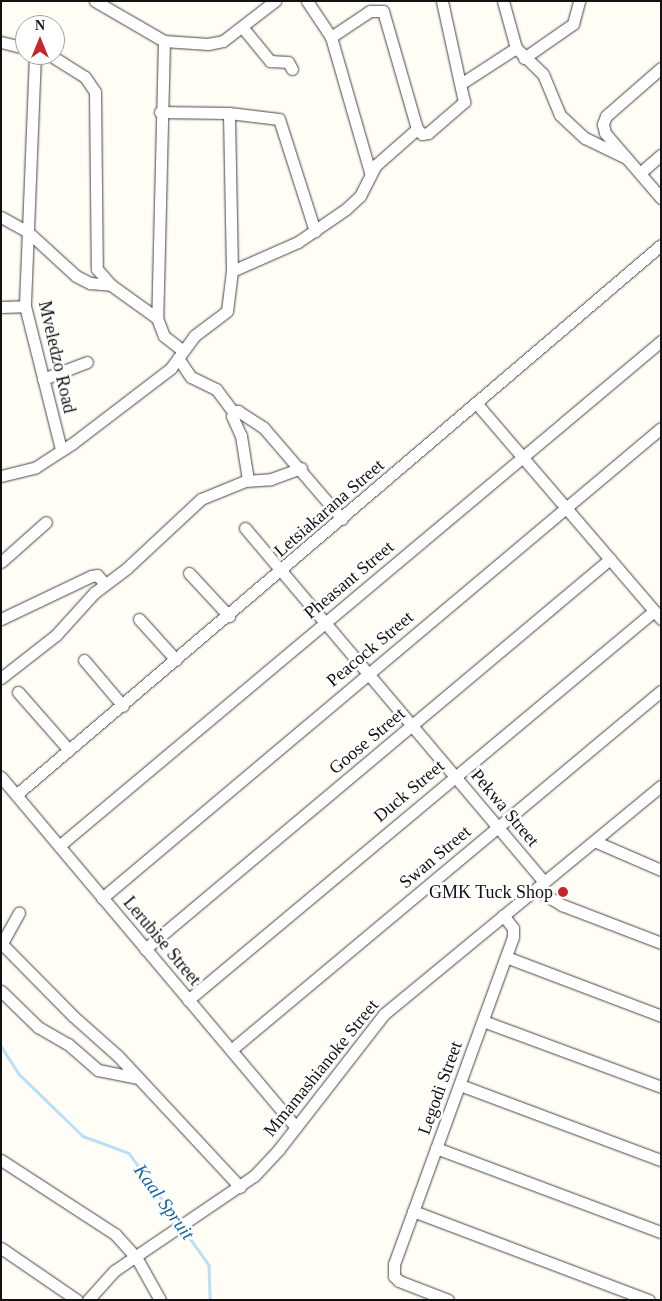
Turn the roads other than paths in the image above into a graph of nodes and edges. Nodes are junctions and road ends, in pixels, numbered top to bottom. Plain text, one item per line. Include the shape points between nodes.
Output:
1 (95, 1) edge
2 (275, 1) edge
3 (307, 1) edge
4 (442, 1) edge
5 (503, 1) edge
6 (579, 1) edge
7 (243, 28) junction
8 (331, 37) junction
9 (164, 41) junction
10 (1, 42) edge
11 (15, 46) edge
12 (516, 48) junction
13 (524, 58) junction
14 (65, 64) edge
15 (35, 65) edge
16 (661, 68) edge
17 (292, 69) dead end
18 (462, 83) junction
19 (160, 112) junction
20 (228, 113) junction
21 (417, 128) junction
22 (661, 155) edge
23 (626, 158) junction
24 (370, 172) junction
25 (640, 173) junction
26 (661, 198) edge
27 (1, 217) edge
28 (315, 231) junction
29 (28, 232) junction
30 (661, 246) edge
31 (232, 271) junction
32 (111, 285) junction
33 (25, 306) junction
34 (1, 307) edge
35 (157, 318) junction
36 (661, 340) edge
37 (180, 354) junction
38 (87, 362) dead end
39 (43, 379) junction
40 (477, 404) junction
41 (234, 413) junction
42 (661, 428) edge
43 (61, 449) junction
44 (524, 457) junction
45 (300, 468) junction
46 (1, 476) edge
47 (248, 480) junction
48 (567, 507) junction
49 (342, 519) junction
50 (46, 522) dead end
51 (245, 528) dead end
52 (610, 559) junction
53 (1, 562) edge
54 (281, 571) junction
55 (190, 573) dead end
56 (105, 584) junction
57 (657, 615) edge
58 (229, 616) junction
59 (139, 619) dead end
60 (1, 620) edge
61 (324, 623) junction
62 (84, 660) dead end
63 (176, 660) junction
64 (368, 674) junction
65 (1, 678) edge
66 (18, 692) dead end
67 (661, 692) edge
68 (123, 706) junction
69 (412, 726) junction
70 (69, 750) junction
71 (454, 776) junction
72 (1, 777) edge
73 (659, 789) edge
74 (17, 794) junction
75 (498, 828) junction
76 (594, 841) junction
77 (59, 846) junction
78 (661, 870) edge
79 (540, 885) junction
80 (102, 898) junction
81 (19, 913) dead end
82 (503, 915) junction
83 (661, 943) edge
84 (2, 944) edge
85 (145, 949) junction
86 (506, 957) junction
87 (1, 991) edge
88 (188, 1000) junction
89 (661, 1016) edge
90 (483, 1021) junction
91 (231, 1050) junction
92 (138, 1078) junction
93 (460, 1085) junction
94 (661, 1087) edge
95 (296, 1127) junction
96 (436, 1148) junction
97 (661, 1160) edge
98 (2, 1162) edge
99 (240, 1187) junction
100 (413, 1211) junction
101 (661, 1232) edge
102 (1, 1248) edge
103 (136, 1257) junction
104 (77, 1300) edge
105 (88, 1300) edge
106 (160, 1300) edge
107 (448, 1300) edge
108 (649, 1300) edge

1 - 9 street
2 - 7 street
3 - 8 street
4 - 18 street
5 - 12 street
6 - 13 street via 573,24
7 - 9 street via 216,43
7 - 17 street via 270,61 288,62
8 - 21 street via 370,11 383,11
8 - 24 street
9 - 19 street
10 - 11 street
12 - 13 street
12 - 18 street
13 - 23 street via 543,74 555,105 567,124 596,145
14 - 32 street via 85,77 95,92 94,256 100,274
15 - 29 street, Mveledzo Road
16 - 23 street via 604,120 605,133
18 - 21 street via 464,102 457,111 426,134
19 - 20 street
19 - 35 street
20 - 28 street via 279,119
20 - 31 street
21 - 24 street
22 - 25 street
23 - 25 street
24 - 28 street via 360,196
25 - 26 street
27 - 29 street
28 - 31 street via 258,262
29 - 32 street via 76,276 90,283
29 - 33 street, Mveledzo Road
30 - 40 street, Letsiakarana Street
31 - 37 street via 227,311
32 - 35 street
33 - 34 street
33 - 39 street, Mveledzo Road
35 - 37 street via 164,336
36 - 44 street, Pheasant Street
37 - 41 street via 191,377 216,389
37 - 43 street via 171,368
38 - 39 street
39 - 43 street, Mveledzo Road
40 - 44 street
40 - 49 street, Letsiakarana Street
41 - 45 street via 240,411 256,420
41 - 47 street
42 - 48 street, Peacock Street
43 - 46 street via 36,467
44 - 48 street
44 - 61 street, Pheasant Street
45 - 47 street via 280,477
45 - 49 street
47 - 56 street via 201,499
48 - 52 street
48 - 64 street, Peacock Street
49 - 54 street, Letsiakarana Street
50 - 53 street
51 - 54 street, Pekwa Street
52 - 57 street
52 - 69 street, Goose Street
54 - 58 street, Letsiakarana Street
54 - 61 street, Pekwa Street
55 - 58 street
56 - 60 street via 97,575 91,576
56 - 65 street via 56,635
57 - 71 street, Duck Street
58 - 63 street, Letsiakarana Street
59 - 63 street
61 - 64 street, Pekwa Street
61 - 77 street, Pheasant Street
62 - 68 street
63 - 68 street, Letsiakarana Street
64 - 69 street, Pekwa Street
64 - 80 street, Peacock Street
66 - 70 street
67 - 75 street, Swan Street
68 - 70 street, Letsiakarana Street
69 - 71 street, Pekwa Street
69 - 85 street, Goose Street
70 - 74 street, Letsiakarana Street
71 - 75 street, Pekwa Street
71 - 88 street, Duck Street
72 - 74 street, Lerubise Street
73 - 76 street, Mmamashianoke Street
74 - 77 street, Lerubise Street
75 - 79 street, Pekwa Street
75 - 91 street, Swan Street
76 - 78 street
76 - 79 street, Mmamashianoke Street
77 - 80 street, Lerubise Street
79 - 82 street, Mmamashianoke Street
79 - 83 street, Pekwa Street via 562,905
80 - 85 street, Lerubise Street
81 - 84 street
82 - 86 street, Legodi Street via 513,932
82 - 95 street, Mmamashianoke Street via 378,1019
84 - 92 street
85 - 88 street, Lerubise Street
86 - 89 street
86 - 90 street, Legodi Street
87 - 92 street via 38,1027 68,1044 98,1070
88 - 91 street, Lerubise Street
90 - 93 street, Legodi Street
90 - 94 street
91 - 95 street, Lerubise Street
92 - 99 street
93 - 96 street, Legodi Street
93 - 97 street
95 - 99 street, Mmamashianoke Street via 262,1169
96 - 100 street, Legodi Street
96 - 101 street
98 - 103 street via 115,1234
99 - 103 street, Mmamashianoke Street
100 - 107 street, Legodi Street via 395,1257 394,1276
100 - 108 street
102 - 104 street
103 - 105 street, Mmamashianoke Street via 103,1280
103 - 106 street

